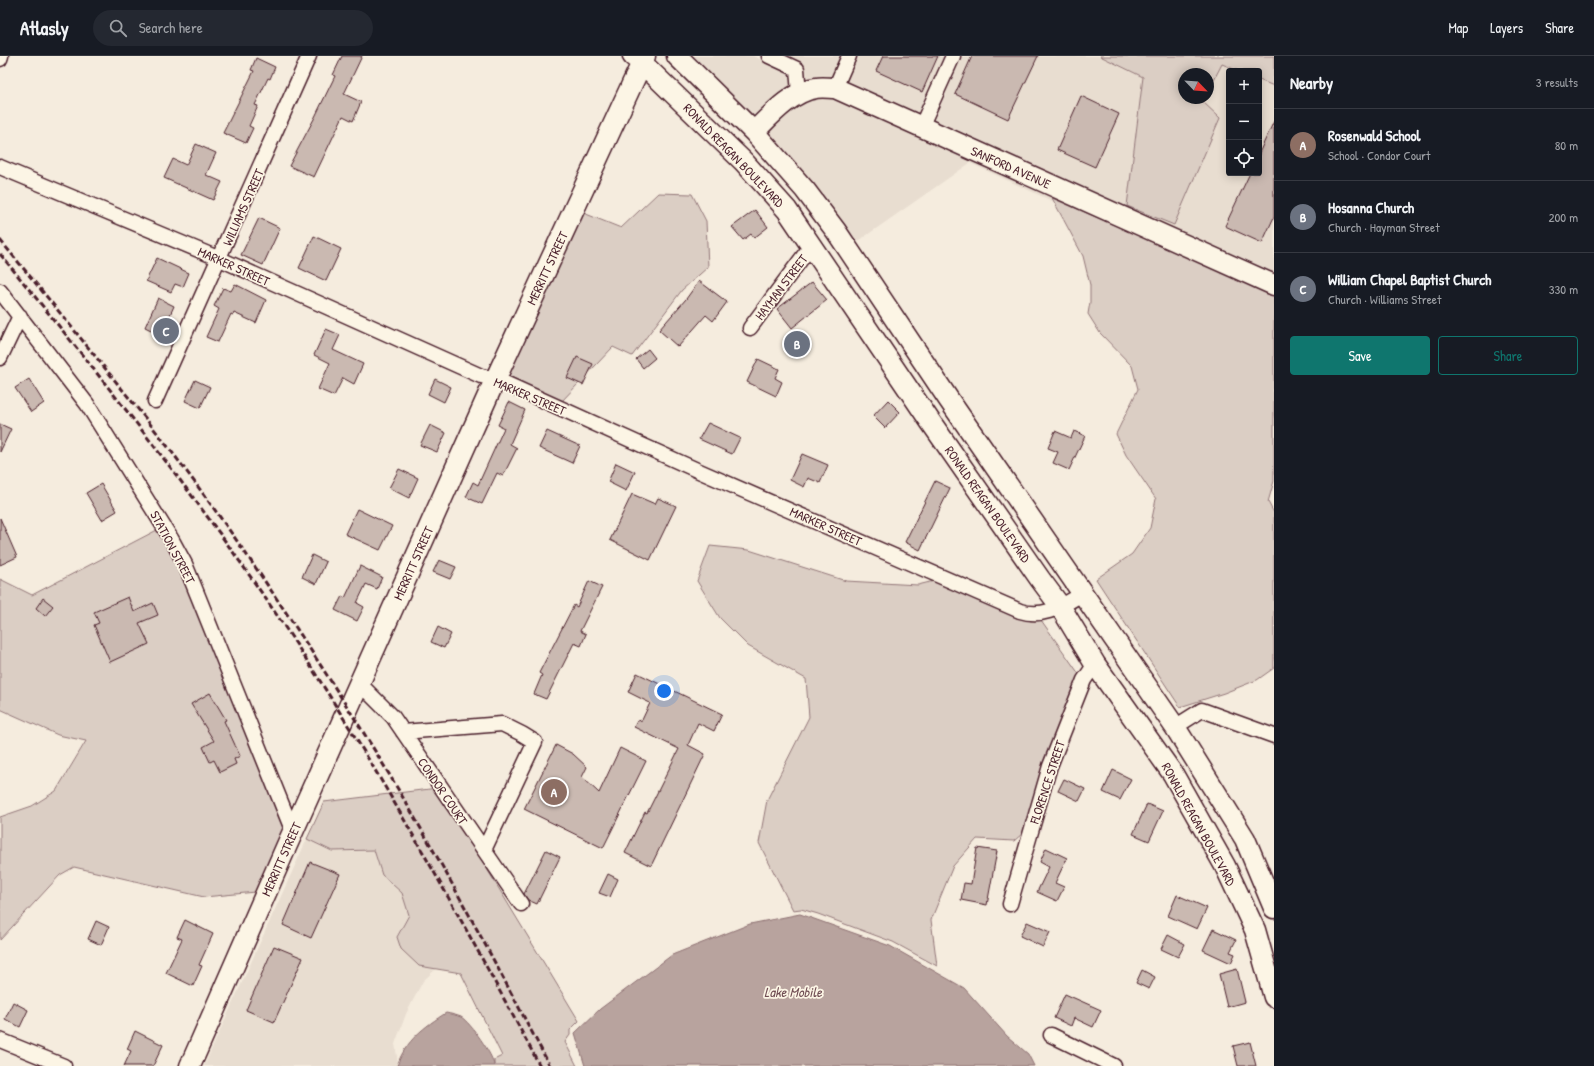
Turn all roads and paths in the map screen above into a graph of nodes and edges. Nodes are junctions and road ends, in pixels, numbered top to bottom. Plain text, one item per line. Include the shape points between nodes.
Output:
1 (1, 56) edge
2 (309, 56) edge
3 (677, 56) edge
4 (769, 56) edge
5 (849, 56) edge
6 (953, 56) edge
7 (640, 58) edge
8 (0, 59) edge
9 (835, 88) junction
10 (799, 93) junction
11 (921, 127) junction
12 (754, 132) junction
13 (0, 167) edge
14 (811, 246) junction
15 (220, 259) junction
16 (1274, 285) edge
17 (0, 291) edge
18 (20, 316) junction
19 (750, 328) dead end
20 (0, 358) edge
21 (496, 379) junction
22 (155, 401) dead end
23 (1084, 593) junction
24 (1060, 606) junction
25 (1095, 664) junction
26 (359, 683) junction
27 (1175, 727) junction
28 (403, 732) junction
29 (1274, 736) edge
30 (293, 832) junction
31 (484, 850) junction
32 (521, 904) dead end
33 (1010, 904) dead end
34 (1274, 908) edge
35 (1274, 997) edge
36 (1051, 1035) dead end
37 (0, 1040) edge
38 (64, 1066) edge
39 (190, 1066) edge
40 (1114, 1066) edge

1 - 8 street
2 - 15 street, WILLIAMS STREET
3 - 12 main road, RONALD REAGAN BOULEVARD
4 - 10 street via 797,69
5 - 9 street
6 - 11 street
7 - 14 main road, RONALD REAGAN BOULEVARD via 744,162 787,210
7 - 21 main road, MERRITT STREET
9 - 10 main road, SANFORD AVENUE via 816,88
9 - 11 main road, SANFORD AVENUE
10 - 12 main road, SANFORD AVENUE
11 - 16 main road, SANFORD AVENUE
12 - 23 main road, RONALD REAGAN BOULEVARD via 805,190 836,231 949,400
13 - 15 street, MARKER STREET
14 - 19 street, HAYMAN STREET
14 - 24 main road, RONALD REAGAN BOULEVARD
15 - 21 street, MARKER STREET via 481,376
15 - 22 street, WILLIAMS STREET
17 - 18 street, STATION STREET
18 - 20 street
18 - 30 street, STATION STREET via 86,404 172,540 201,603
21 - 24 street, MARKER STREET via 1020,611 1038,614
21 - 26 main road, MERRITT STREET
23 - 24 street, MARKER STREET
23 - 27 main road, RONALD REAGAN BOULEVARD
24 - 25 main road, RONALD REAGAN BOULEVARD
25 - 33 street, FLORENCE STREET via 1084,680 1050,766
25 - 35 main road, RONALD REAGAN BOULEVARD via 1173,774 1225,866 1255,930
26 - 28 street, CONDOR COURT via 393,717
26 - 30 main road, MERRITT STREET
27 - 29 street via 1202,710
27 - 34 main road, RONALD REAGAN BOULEVARD via 1245,839
28 - 31 street, CONDOR COURT
28 - 31 street via 502,724 535,742
30 - 39 main road, MERRITT STREET
31 - 32 street, CONDOR COURT
36 - 40 street
37 - 38 street

